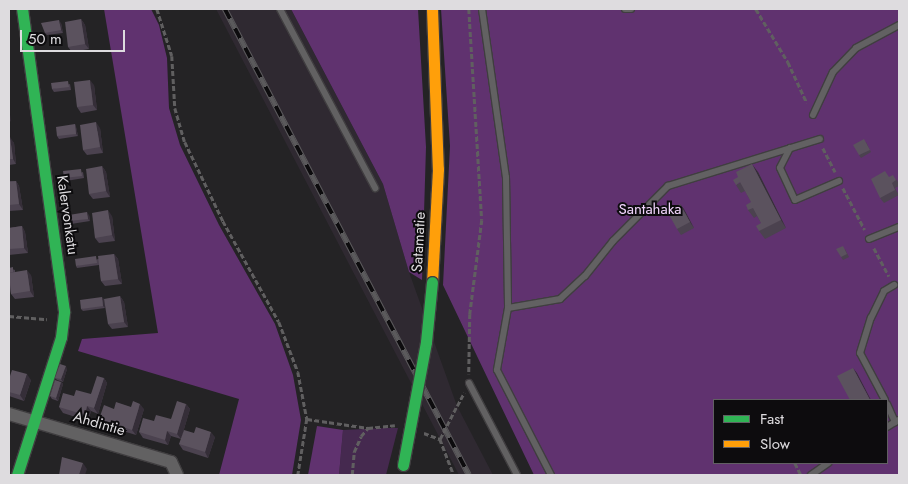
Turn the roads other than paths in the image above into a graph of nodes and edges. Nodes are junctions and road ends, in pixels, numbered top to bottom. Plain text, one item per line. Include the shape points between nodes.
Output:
1 (22, 9) edge
2 (280, 9) edge
3 (432, 9) edge
4 (482, 9) edge
5 (625, 9) edge
6 (631, 9) edge
7 (899, 25) edge
8 (813, 115) road end
9 (820, 139) road end
10 (790, 148) junction
11 (839, 182) road end
12 (375, 188) dead end
13 (899, 227) edge
14 (869, 239) road end
15 (894, 285) road end
16 (508, 308) junction
17 (469, 383) road end
18 (884, 399) edge
19 (888, 406) edge
20 (9, 414) edge
21 (897, 421) edge
22 (35, 422) junction
23 (827, 464) edge
24 (402, 470) edge
25 (177, 472) edge
26 (17, 475) edge
27 (517, 475) edge
28 (551, 475) edge
29 (811, 475) edge

1 - 22 street, Kalervonkatu via 64,320
2 - 12 lane
3 - 24 street, Satamatie, bridge via 438,169 432,282 426,342
4 - 16 lane via 506,177
5 - 6 lane
7 - 8 lane via 856,48 833,72
9 - 10 lane
10 - 11 lane via 780,168 795,200
10 - 16 lane via 668,186 560,299
13 - 14 lane
15 - 18 lane via 884,291 860,353
16 - 28 lane via 497,370
17 - 27 lane
19 - 21 lane
20 - 22 street, Ahdintie
22 - 25 street, Ahdintie via 171,462
22 - 26 street, Kalervonkatu
23 - 29 lane

